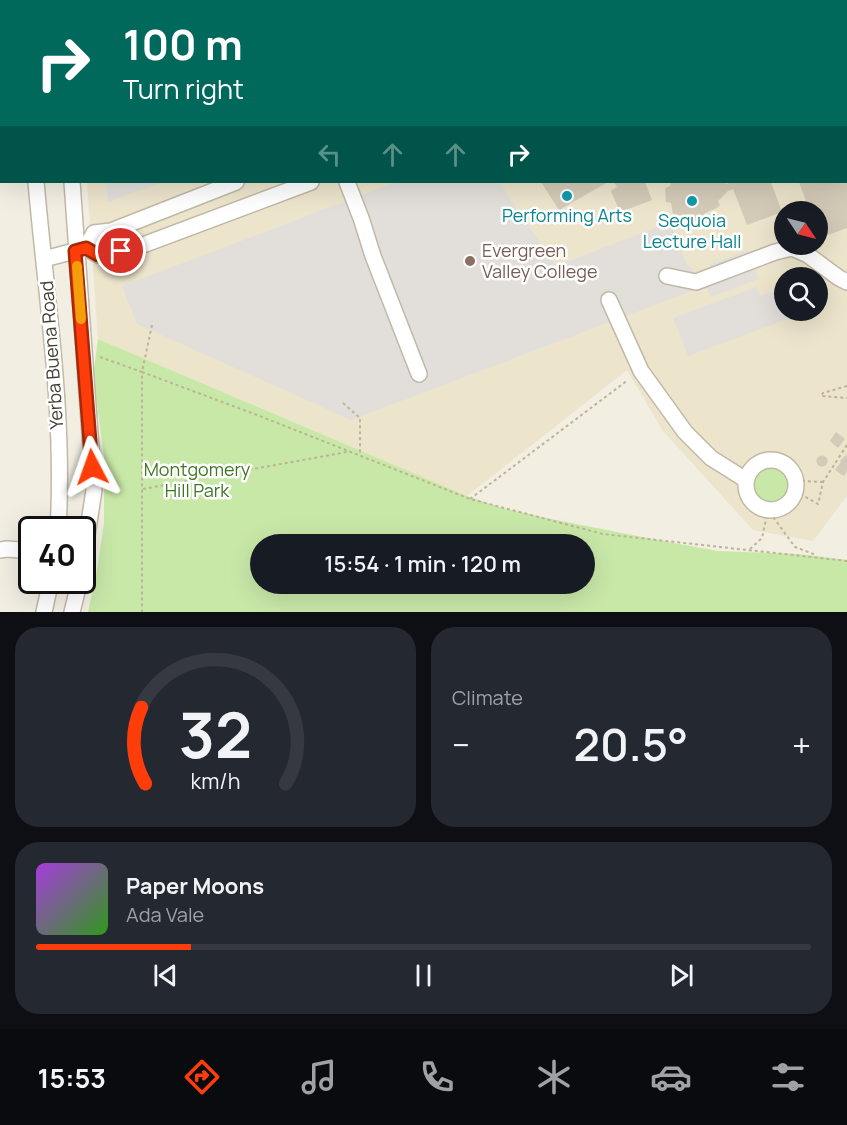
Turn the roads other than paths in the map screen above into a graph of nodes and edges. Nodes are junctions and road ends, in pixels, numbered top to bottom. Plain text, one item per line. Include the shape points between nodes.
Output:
1 (36, 183) edge
2 (72, 183) edge
3 (233, 183) edge
4 (308, 183) edge
5 (347, 183) edge
6 (81, 249) junction
7 (44, 259) junction
8 (667, 276) dead end
9 (847, 282) edge
10 (609, 300) dead end
11 (419, 375) dead end
12 (746, 480) junction
13 (59, 516) edge
14 (90, 516) edge
15 (0, 550) edge
16 (18, 550) edge
17 (48, 594) edge
18 (76, 594) edge
19 (44, 612) edge
20 (72, 612) edge

1 - 7 street, Yerba Buena Road
2 - 6 street, Yerba Buena Road
3 - 6 street via 111,231 94,233
4 - 6 street via 135,248 98,255
5 - 11 street
6 - 7 street
6 - 14 street, Yerba Buena Road via 94,490
7 - 13 street, Yerba Buena Road via 56,379
8 - 9 street via 696,282 792,249 808,255
10 - 12 street via 640,371 685,432 711,458
12 - 12 street via 753,503 768,510 785,506 792,500 796,487 788,466 772,459 755,465
15 - 16 street
17 - 19 street
18 - 20 street

